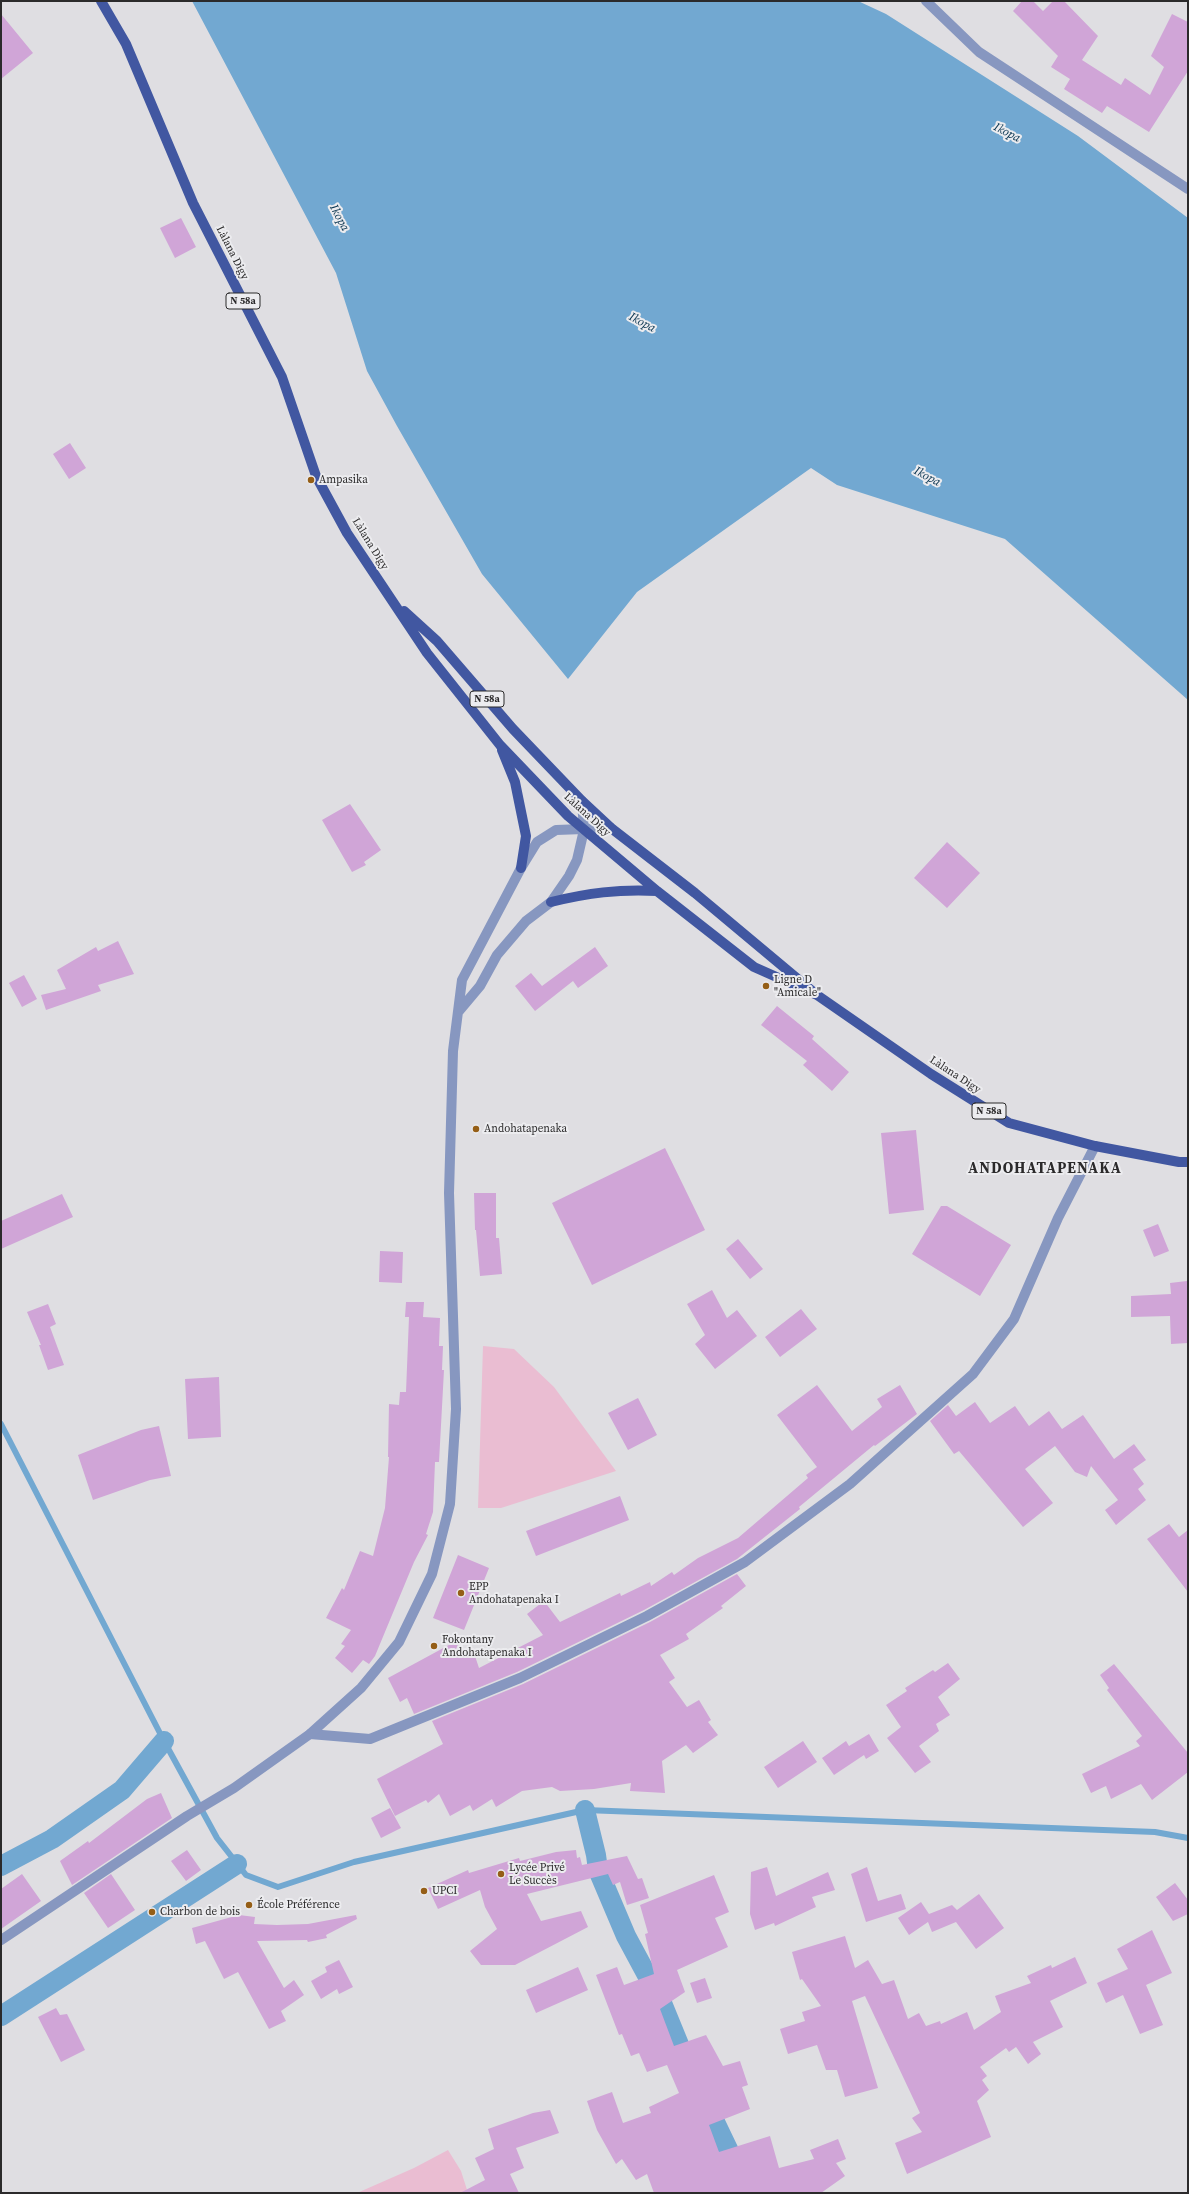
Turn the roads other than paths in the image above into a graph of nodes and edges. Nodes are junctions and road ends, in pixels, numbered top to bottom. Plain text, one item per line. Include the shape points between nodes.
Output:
1 (101, 1) edge
2 (926, 1) edge
3 (1188, 189) edge
4 (390, 598) junction
5 (500, 745) junction
6 (582, 801) junction
7 (611, 828) junction
8 (584, 830) junction
9 (521, 868) junction
10 (657, 891) junction
11 (551, 902) junction
12 (817, 995) junction
13 (459, 1011) junction
14 (1095, 1146) junction
15 (1188, 1162) edge
16 (310, 1734) junction
17 (1, 1940) edge

1 - 4 main road, Làlana Digy / N 58a via 126,44 193,203 282,377 316,476 347,533
2 - 3 street via 979,52
4 - 5 main road, Làlana Digy / N 58a via 427,653
4 - 6 main road, Làlana Digy / N 58a via 436,641 513,729
5 - 8 main road, Làlana Digy / N 58a
5 - 9 main road via 522,812 526,836
6 - 7 main road, Làlana Digy / N 58a
6 - 8 street
7 - 8 street
7 - 12 main road, Làlana Digy / N 58a
8 - 9 street via 556,830 537,842
8 - 10 main road, Làlana Digy / N 58a
8 - 11 street via 577,860
9 - 13 street via 462,980
10 - 11 main road via 606,891
10 - 12 main road, Làlana Digy / N 58a via 754,967
11 - 13 street via 526,921 497,954 480,986
12 - 14 main road, Làlana Digy / N 58a via 1009,1124
13 - 16 street via 453,1051 449,1193 456,1409 450,1504 432,1574 399,1642 360,1688
14 - 15 main road, Làlana Digy / N 58a
14 - 16 street via 1058,1218 1014,1319 973,1374 843,1488 745,1562 647,1616 520,1678 370,1739
16 - 17 street via 222,1796 187,1816

